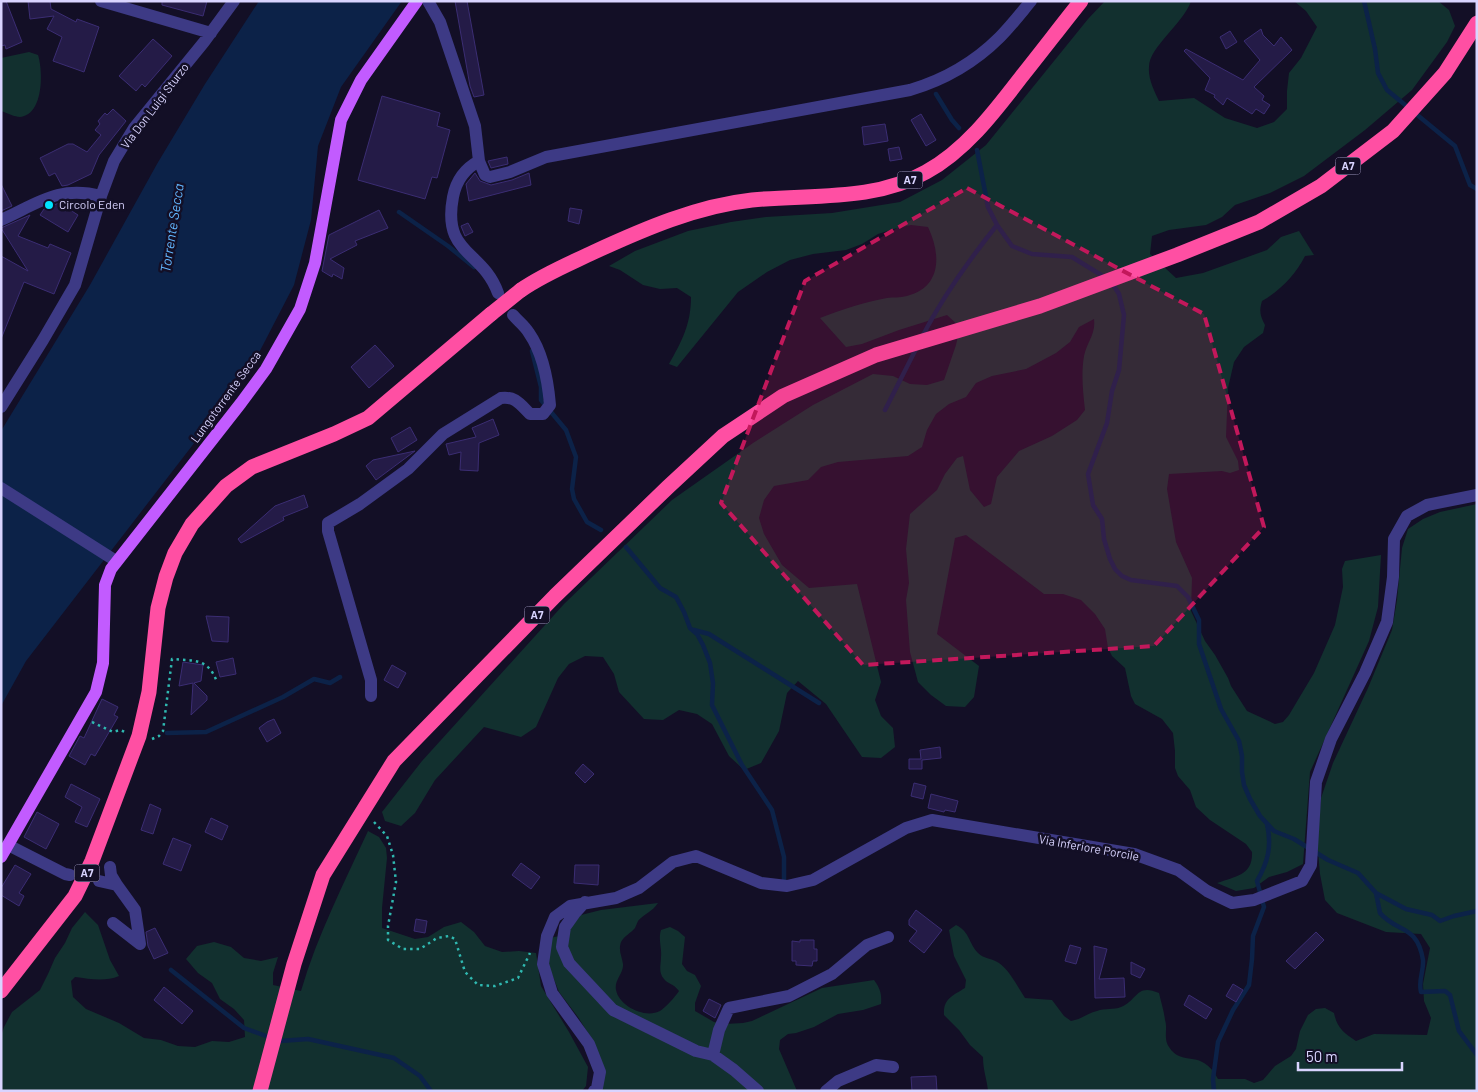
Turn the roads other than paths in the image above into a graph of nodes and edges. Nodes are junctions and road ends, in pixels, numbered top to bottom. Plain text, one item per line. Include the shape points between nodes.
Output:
1 (101, 1) edge
2 (234, 1) edge
3 (417, 1) edge
4 (428, 1) edge
5 (1031, 1) edge
6 (1081, 1) edge
7 (1477, 23) edge
8 (211, 33) junction
9 (479, 161) junction
10 (101, 196) junction
11 (1, 220) edge
12 (498, 293) dead end
13 (513, 315) dead end
14 (1, 407) edge
15 (1, 488) edge
16 (1477, 496) edge
17 (116, 561) junction
18 (371, 696) dead end
19 (8, 845) junction
20 (1, 857) edge
21 (110, 867) dead end
22 (70, 875) dead end
23 (100, 881) dead end
24 (116, 885) junction
25 (585, 902) junction
26 (113, 923) dead end
27 (888, 938) dead end
28 (1, 991) edge
29 (713, 1055) junction
30 (893, 1067) dead end
31 (260, 1091) edge
32 (594, 1091) edge
33 (758, 1091) edge
34 (826, 1091) edge

1 - 8 street
2 - 8 street, Via Don Luigi Sturzo
3 - 17 main road, Lungotorrente Secca via 361,80 341,120 315,262 300,309 266,369
4 - 9 street via 440,22 475,126
5 - 9 street via 978,57 929,85 546,157 490,177 485,175
6 - 28 highway, A7, bridge via 983,124 928,172 901,184 869,192 751,200 697,210 578,259 521,290 368,418 252,467 226,486 192,524 175,553 158,608 149,692 141,728 92,861 75,896
7 - 31 highway, A7 via 1445,74 1393,132 1321,186 1259,222 1040,306 876,356 783,396 723,436 555,596 394,761 323,875 294,964
8 - 10 street, Via Don Luigi Sturzo via 134,128 114,161
9 - 12 street via 466,168 455,190 452,227 460,245 488,273
10 - 11 street via 57,194
10 - 14 street, Via Don Luigi Sturzo via 75,285
13 - 18 street via 529,332 540,357 550,405 544,414 530,414 516,399 501,398 443,434 408,469 328,523 371,680
15 - 17 street
16 - 25 street, Via Inferiore Porcile via 1427,505 1407,516 1394,539 1393,577 1386,622 1365,674 1331,739 1316,782 1311,865 1302,881 1254,900 1232,903 1178,870 1134,854 932,820 906,828 813,880 787,886 761,883 696,856 672,862 639,888 616,898
17 - 19 main road, Lungotorrente Secca via 105,584 102,672 96,692
19 - 20 main road, Lungotorrente Secca
19 - 22 street
21 - 24 street
23 - 24 street
24 - 26 street via 134,910 140,944
25 - 29 street via 565,927 562,947 569,963 613,1010 696,1051
25 - 32 street, Via Inferiore Porcile via 570,906 555,917 547,936 543,964 552,993 589,1044 600,1072
27 - 29 street via 867,945 832,974 789,996 729,1008 718,1030
29 - 33 street
30 - 34 street via 876,1065

